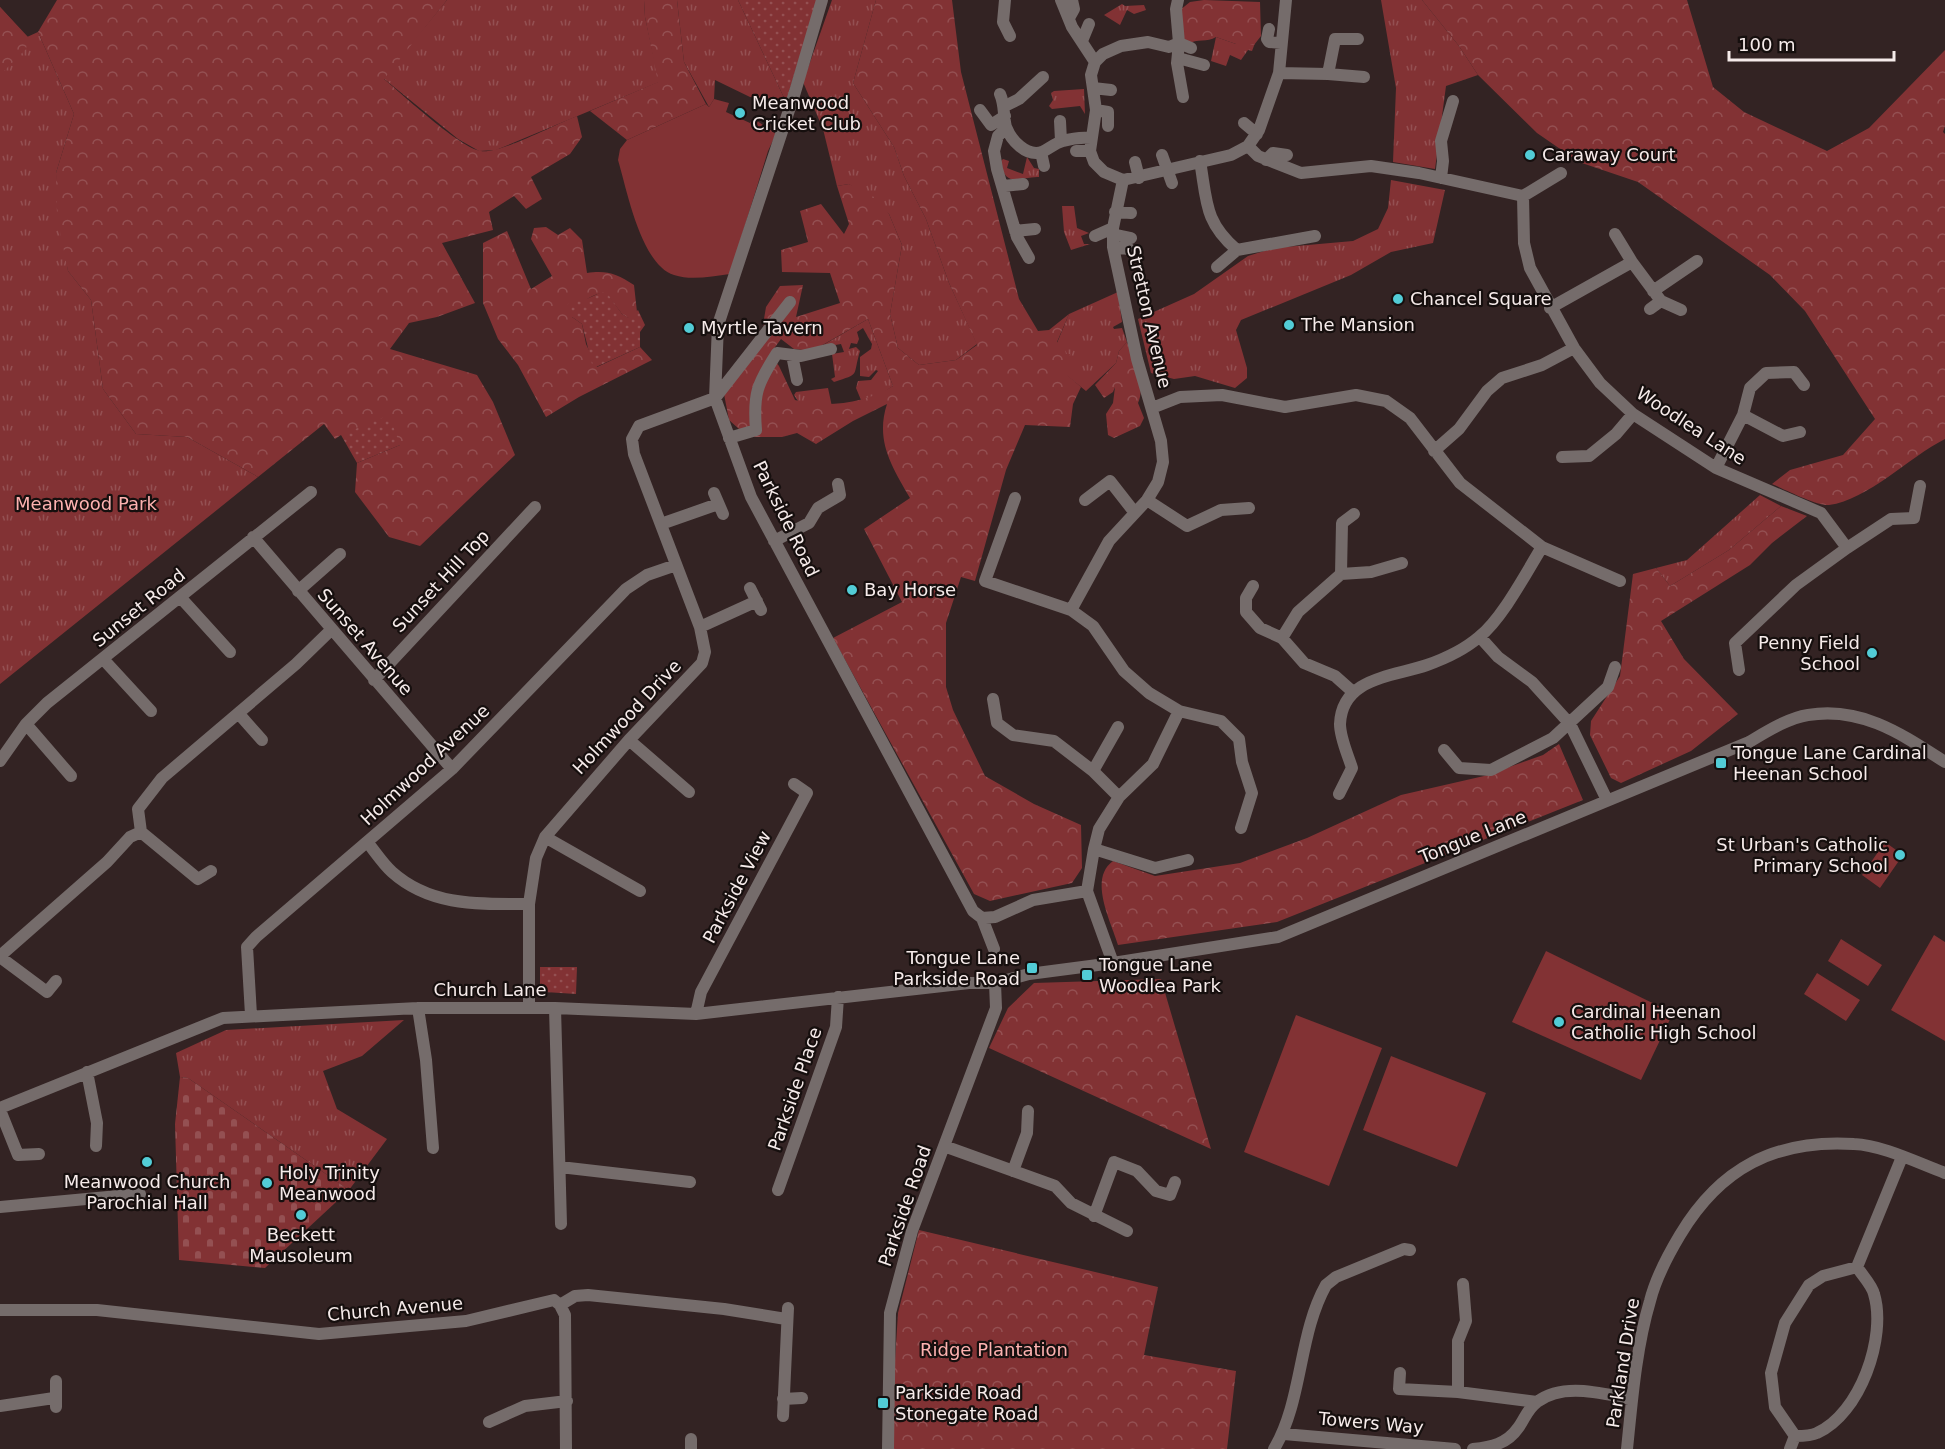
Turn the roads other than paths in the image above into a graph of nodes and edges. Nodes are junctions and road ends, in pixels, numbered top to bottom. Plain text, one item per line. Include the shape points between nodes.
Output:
1 (822, 0) edge
2 (1004, 0) edge
3 (1061, 0) edge
4 (1072, 0) edge
5 (1178, 0) edge
6 (1284, 1) edge
7 (1069, 18) junction
8 (1089, 24) dead end
9 (1269, 29) dead end
10 (1010, 36) dead end
11 (1358, 39) dead end
12 (1082, 41) junction
13 (1281, 43) junction
14 (1185, 46) junction
15 (1178, 58) junction
16 (1095, 62) junction
17 (1204, 65) dead end
18 (1279, 73) junction
19 (1328, 74) junction
20 (1043, 77) dead end
21 (1364, 77) dead end
22 (1093, 88) junction
23 (1111, 90) dead end
24 (1000, 94) dead end
25 (1183, 97) dead end
26 (1453, 101) dead end
27 (980, 110) dead end
28 (1096, 110) junction
29 (1005, 117) junction
30 (1060, 121) dead end
31 (1244, 123) dead end
32 (1108, 126) dead end
33 (1257, 134) junction
34 (1091, 138) junction
35 (1061, 141) junction
36 (1248, 146) junction
37 (1076, 151) dead end
38 (1090, 151) junction
39 (1041, 152) junction
40 (1162, 155) dead end
41 (1287, 155) dead end
42 (1200, 160) junction
43 (1266, 160) junction
44 (1136, 162) dead end
45 (1044, 166) dead end
46 (1169, 168) junction
47 (1561, 173) dead end
48 (1139, 178) junction
49 (1441, 178) junction
50 (1123, 180) junction
51 (1023, 183) dead end
52 (1172, 183) dead end
53 (1003, 186) junction
54 (1522, 196) junction
55 (1115, 212) junction
56 (1131, 213) dead end
57 (1035, 229) dead end
58 (1015, 231) junction
59 (1615, 234) dead end
60 (1095, 236) dead end
61 (1113, 236) junction
62 (1315, 236) dead end
63 (1130, 244) dead end
64 (1237, 250) junction
65 (1029, 258) dead end
66 (1697, 261) dead end
67 (1632, 262) junction
68 (1217, 267) dead end
69 (1657, 296) junction
70 (790, 302) dead end
71 (1550, 308) junction
72 (1650, 309) dead end
73 (1681, 310) dead end
74 (1574, 348) junction
75 (831, 349) dead end
76 (792, 355) junction
77 (797, 380) dead end
78 (1804, 385) dead end
79 (715, 398) junction
80 (1152, 408) junction
81 (1633, 414) junction
82 (1743, 416) junction
83 (1800, 432) dead end
84 (729, 438) junction
85 (1434, 451) junction
86 (1562, 458) dead end
87 (1716, 468) junction
88 (838, 484) dead end
89 (1920, 486) dead end
90 (311, 492) dead end
91 (1016, 498) dead end
92 (1085, 500) dead end
93 (1147, 500) junction
94 (718, 504) dead end
95 (535, 507) dead end
96 (1249, 508) dead end
97 (1135, 513) junction
98 (1354, 514) dead end
99 (661, 524) junction
100 (253, 537) junction
101 (774, 541) junction
102 (1542, 547) junction
103 (1847, 548) junction
104 (340, 554) dead end
105 (1402, 563) dead end
106 (676, 565) junction
107 (1341, 574) junction
108 (1620, 581) dead end
109 (1252, 586) dead end
110 (750, 588) dead end
111 (298, 591) junction
112 (181, 598) junction
113 (1071, 610) junction
114 (700, 627) junction
115 (331, 630) junction
116 (1480, 637) junction
117 (1282, 638) junction
118 (230, 652) dead end
119 (104, 660) junction
120 (1615, 668) dead end
121 (1739, 670) dead end
122 (374, 680) junction
123 (1353, 692) junction
124 (993, 699) dead end
125 (151, 711) dead end
126 (1179, 711) junction
127 (239, 714) junction
128 (26, 724) junction
129 (1570, 724) junction
130 (1118, 727) dead end
131 (262, 740) dead end
132 (629, 740) junction
133 (1444, 750) dead end
134 (0, 762) edge
135 (1945, 762) edge
136 (452, 769) junction
137 (1093, 771) junction
138 (70, 776) dead end
139 (794, 784) dead end
140 (689, 792) dead end
141 (1339, 794) dead end
142 (1119, 797) junction
143 (1607, 800) junction
144 (1240, 828) dead end
145 (141, 832) junction
146 (545, 837) junction
147 (368, 843) junction
148 (1094, 849) junction
149 (1188, 860) dead end
150 (212, 871) dead end
151 (640, 891) dead end
152 (1087, 891) junction
153 (529, 904) junction
154 (982, 918) junction
155 (994, 949) dead end
156 (0, 957) edge
157 (1113, 963) junction
158 (56, 981) dead end
159 (995, 983) junction
160 (837, 998) junction
161 (529, 1007) junction
162 (418, 1008) junction
163 (555, 1008) junction
164 (696, 1014) junction
165 (251, 1015) junction
166 (87, 1072) junction
167 (0, 1109) edge
168 (1029, 1111) dead end
169 (96, 1146) dead end
170 (944, 1146) junction
171 (432, 1148) dead end
172 (39, 1154) dead end
173 (1902, 1157) junction
174 (560, 1167) junction
175 (1013, 1171) junction
176 (1945, 1173) edge
177 (690, 1182) dead end
178 (1174, 1182) dead end
179 (778, 1190) dead end
180 (140, 1194) dead end
181 (0, 1207) edge
182 (1094, 1216) junction
183 (561, 1224) dead end
184 (1127, 1231) dead end
185 (1410, 1250) dead end
186 (1857, 1267) junction
187 (1463, 1284) dead end
188 (560, 1305) junction
189 (0, 1310) edge
190 (1400, 1373) dead end
191 (56, 1381) dead end
192 (1458, 1392) junction
193 (802, 1398) dead end
194 (783, 1399) junction
195 (1632, 1399) junction
196 (567, 1401) junction
197 (1537, 1402) junction
198 (0, 1406) edge
199 (783, 1416) dead end
200 (489, 1422) dead end
201 (1284, 1434) junction
202 (1795, 1436) junction
203 (567, 1449) edge
204 (888, 1449) edge
205 (1274, 1449) edge
206 (1455, 1449) edge
207 (1473, 1449) edge
208 (1627, 1449) edge
209 (1790, 1449) edge

1 - 79 street, Parkside Road via 718,324
2 - 10 street via 1003,22
3 - 7 street
4 - 7 street via 1074,9
5 - 14 street via 1176,9
6 - 13 street
7 - 12 street
8 - 12 street
9 - 13 street via 1269,42
11 - 19 street via 1335,39
12 - 16 street
13 - 18 street
14 - 15 street
14 - 16 street via 1127,40
15 - 17 street
15 - 25 street
16 - 22 street
18 - 19 street
18 - 33 street
19 - 21 street
20 - 29 street via 1025,86
22 - 23 street
22 - 28 street
24 - 29 street
26 - 49 street via 1441,141
27 - 29 street via 991,125
28 - 32 street via 1108,112
28 - 34 street
29 - 39 street via 1018,144 1028,152
29 - 53 street via 994,151
30 - 35 street
31 - 33 street
33 - 36 street
34 - 35 street
34 - 38 street
35 - 39 street
36 - 42 street via 1231,155
36 - 43 street
37 - 38 street
38 - 50 street via 1104,172
39 - 45 street
40 - 46 street
41 - 43 street via 1273,153
42 - 46 street
42 - 64 street via 1210,218 1220,235
43 - 49 street via 1301,173 1371,166
44 - 48 street
46 - 48 street
46 - 52 street
47 - 54 street
48 - 50 street
49 - 54 street
50 - 55 street, Stretton Avenue
51 - 53 street
53 - 58 street
54 - 71 street, Woodlea Lane via 1528,260
55 - 56 street
55 - 61 street, Stretton Avenue
57 - 58 street
58 - 65 street
59 - 67 street
60 - 61 street
61 - 63 street
61 - 80 street, Stretton Avenue via 1137,359
62 - 64 street
64 - 68 street
66 - 69 street
67 - 69 street
67 - 71 street
69 - 72 street
69 - 73 street
70 - 79 street
71 - 74 street, Woodlea Lane
74 - 81 street, Woodlea Lane via 1600,383
74 - 85 street via 1542,365 1502,378 1487,391 1459,429
75 - 76 street
76 - 77 street
76 - 84 street via 777,353 759,380 754,399 756,430
78 - 82 street via 1794,372 1767,373 1750,388
79 - 84 street, Parkside Road
79 - 99 street, Holmwood Drive via 639,426 632,439
80 - 85 street via 1180,397 1222,394 1285,407 1356,394 1386,401 1410,418
80 - 93 street, Stretton Avenue via 1163,462 1158,482
81 - 86 street via 1589,456
81 - 87 street, Woodlea Lane
82 - 83 street via 1783,436
82 - 87 street
84 - 101 street, Parkside Road via 751,497
85 - 102 street via 1460,483
87 - 103 street, Woodlea Lane via 1821,513
88 - 101 street via 840,495 818,508 809,523
89 - 103 street via 1914,518 1891,519
90 - 100 street, Sunset Road
91 - 113 street via 986,581
92 - 97 street via 1110,481
93 - 96 street via 1188,526 1221,510
93 - 97 street, Stretton Avenue
94 - 99 street
95 - 122 street, Sunset Hill Top
97 - 113 street, Stretton Avenue via 1109,541
98 - 107 street via 1342,523
99 - 106 street, Holmwood Drive
100 - 111 street, Sunset Avenue
100 - 112 street, Sunset Road
101 - 154 street, Parkside Road via 973,911
102 - 108 street
102 - 116 street
103 - 121 street via 1796,585 1735,643
104 - 111 street
105 - 107 street via 1371,572
106 - 114 street, Holmwood Drive
106 - 136 street, Holmwood Avenue via 647,575 626,589
107 - 117 street via 1298,612
109 - 117 street via 1246,598 1246,612 1260,628
110 - 114 street via 759,606
111 - 115 street, Sunset Avenue
112 - 118 street
112 - 119 street, Sunset Road
113 - 126 street via 1093,626 1124,671 1149,693
114 - 132 street, Holmwood Drive via 705,652 702,663
115 - 122 street, Sunset Avenue
115 - 127 street
116 - 123 street via 1427,665 1374,679
116 - 129 street via 1498,657 1532,682
117 - 123 street via 1304,663 1335,676
119 - 125 street
119 - 128 street, Sunset Road
120 - 129 street via 1608,687
122 - 136 street, Sunset Avenue
123 - 141 street via 1344,706 1340,726 1352,768
124 - 137 street via 997,723 1013,735 1054,741
126 - 142 street via 1153,764
126 - 144 street via 1221,721 1239,740 1252,793
127 - 131 street
127 - 145 street via 162,778 138,809
128 - 134 street, Sunset Road
128 - 138 street
129 - 133 street via 1553,738 1491,770 1459,768
129 - 143 street
130 - 137 street
132 - 140 street
132 - 146 street, Holmwood Drive
135 - 143 street, Tongue Lane via 1882,723 1860,716 1807,715
136 - 147 street, Holmwood Avenue
137 - 142 street
139 - 164 street, Parkside View via 807,793 701,992
142 - 148 street via 1099,829
143 - 157 street, Tongue Lane via 1278,937
145 - 150 street via 198,879
145 - 156 street via 130,837
146 - 151 street
146 - 153 street, Holmwood Drive via 536,858
147 - 153 street via 392,872 445,900 469,905
147 - 165 street, Holmwood Avenue via 247,947
148 - 149 street via 1155,868
148 - 152 street
152 - 154 street via 1033,900 995,917
152 - 157 street
153 - 161 street, Holmwood Drive
154 - 155 street, Parkside Road
156 - 158 street via 47,992
157 - 159 street, Tongue Lane via 1029,974
159 - 160 street, Church Lane
159 - 170 street, Parkside Road via 996,1008
160 - 164 street, Church Lane
160 - 179 street, Parkside Place via 836,1027
161 - 162 street, Church Lane
161 - 163 street, Church Lane
162 - 165 street, Church Lane
162 - 171 street
163 - 164 street, Church Lane
163 - 174 street
165 - 166 street, Church Lane via 223,1018
166 - 167 street, Church Lane
166 - 169 street via 97,1123
167 - 172 street via 18,1155
168 - 175 street via 1027,1134
170 - 175 street
170 - 204 street, Parkside Road via 912,1230 890,1313
173 - 176 street, Parkland Drive
173 - 186 street
173 - 195 street, Parkland Drive via 1856,1144 1784,1148 1753,1160 1722,1181 1692,1215 1666,1258 1650,1300
174 - 177 street
174 - 183 street
175 - 182 street via 1055,1186 1071,1203
178 - 182 street via 1170,1196 1156,1191 1137,1171 1114,1162
180 - 181 street
182 - 184 street
185 - 201 street via 1336,1277 1326,1285 1302,1359
186 - 202 street via 1874,1292 1879,1324 1875,1354 1854,1396 1837,1419 1816,1434
186 - 202 street via 1823,1276 1809,1285 1785,1323 1771,1373 1775,1407
187 - 192 street via 1466,1321 1458,1341
188 - 189 street, Church Avenue via 555,1300 466,1321 319,1334 97,1310
188 - 194 street, Church Avenue via 575,1296 588,1295 787,1314
188 - 196 street via 565,1315
190 - 192 street via 1399,1389
191 - 198 street via 55,1402
192 - 197 street
193 - 194 street
194 - 199 street
195 - 197 street via 1582,1391 1558,1392
195 - 208 street, Parkland Drive
196 - 200 street via 525,1406
196 - 203 street
197 - 207 street via 1508,1439 1493,1447
201 - 205 street
201 - 206 street, Towers Way
202 - 209 street

